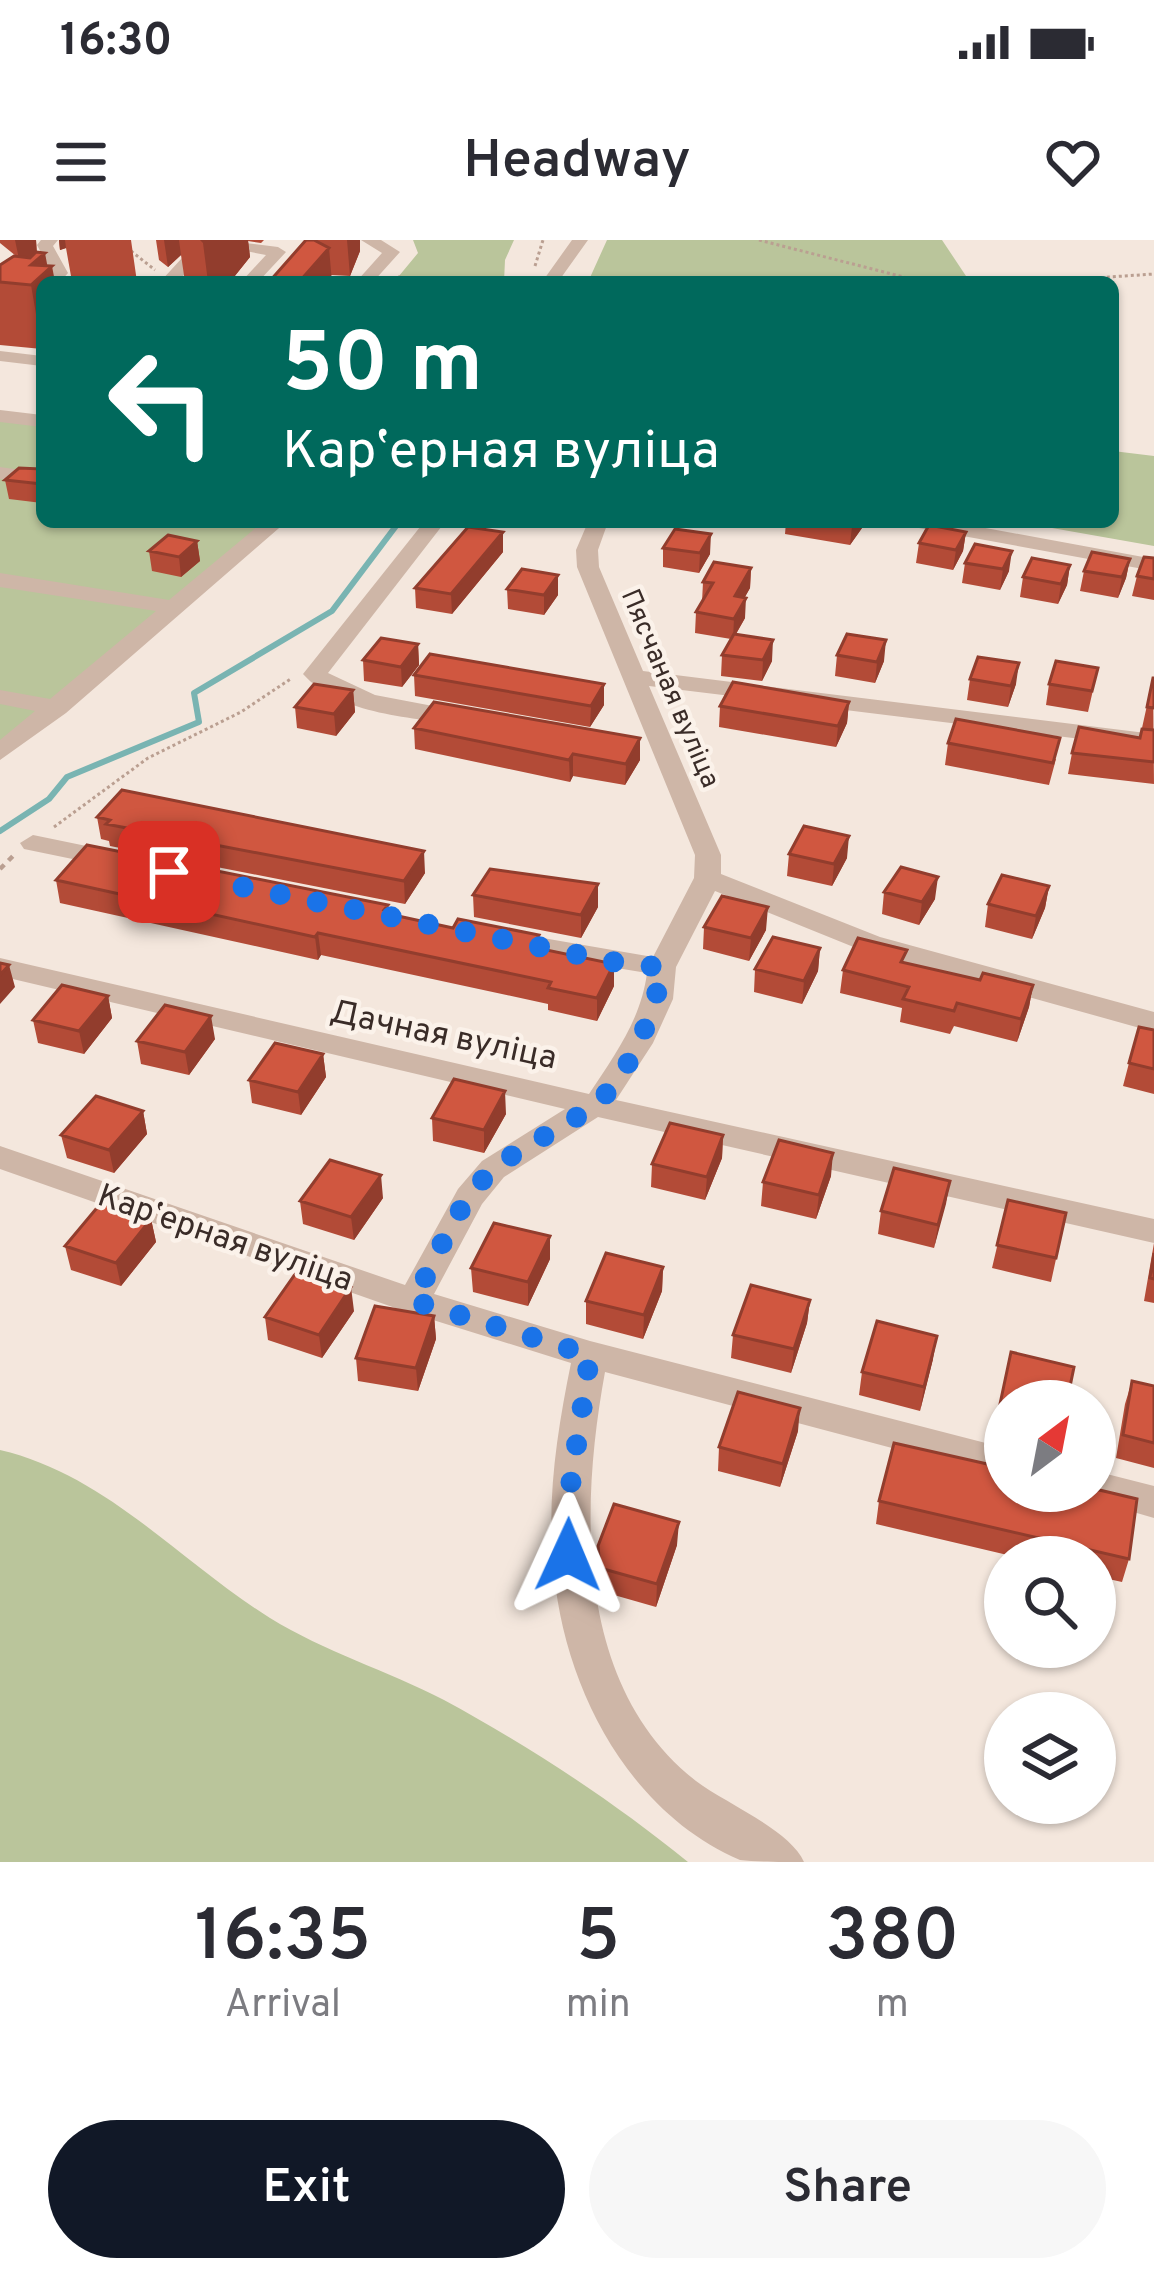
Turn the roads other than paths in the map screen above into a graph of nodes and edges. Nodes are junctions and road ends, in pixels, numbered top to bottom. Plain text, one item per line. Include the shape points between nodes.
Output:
1 (50, 240) edge
2 (369, 240) edge
3 (580, 240) edge
4 (227, 242) edge
5 (57, 276) edge
6 (173, 276) edge
7 (255, 276) edge
8 (370, 276) edge
9 (554, 276) edge
10 (0, 356) edge
11 (36, 360) edge
12 (0, 416) edge
13 (36, 420) edge
14 (0, 473) edge
15 (36, 478) edge
16 (269, 528) edge
17 (430, 528) edge
18 (596, 528) edge
19 (952, 528) edge
20 (1154, 565) edge
21 (0, 580) edge
22 (176, 608) junction
23 (637, 677) junction
24 (0, 698) edge
25 (57, 708) junction
26 (498, 725) edge
27 (1154, 741) edge
28 (630, 750) edge
29 (0, 752) edge
30 (667, 753) junction
31 (32, 842) road end
32 (146, 867) edge
33 (708, 878) junction
34 (465, 933) edge
35 (0, 967) edge
36 (662, 967) junction
37 (1154, 1022) edge
38 (598, 1102) junction
39 (0, 1156) edge
40 (1154, 1231) edge
41 (413, 1301) junction
42 (590, 1355) junction
43 (984, 1458) edge
44 (1116, 1492) edge
45 (1154, 1502) edge
46 (782, 1862) edge

1 - 5 street
2 - 8 street via 392,252
3 - 9 street
4 - 6 street
4 - 7 street via 278,251
10 - 11 street
12 - 13 street
14 - 15 street
16 - 22 street
17 - 26 street via 315,674 366,699
18 - 23 street, Пясчаная вуліца via 588,567
19 - 20 street
21 - 22 street
22 - 25 street
23 - 27 street
23 - 30 street, Пясчаная вуліца
24 - 25 street
25 - 29 street
28 - 30 street
30 - 33 street, Пясчаная вуліца via 708,855
31 - 32 street
33 - 36 street
33 - 37 street via 934,961
34 - 36 street
35 - 38 street, Дачная вуліца
36 - 38 street via 638,1043
38 - 40 street, Дачная вуліца
38 - 41 street via 493,1169 469,1197
39 - 41 street, Карʼерная вуліца
41 - 42 street, Карʼерная вуліца
42 - 43 street, Карʼерная вуліца
42 - 46 street via 568,1502 580,1627 637,1752 695,1804
44 - 45 street

